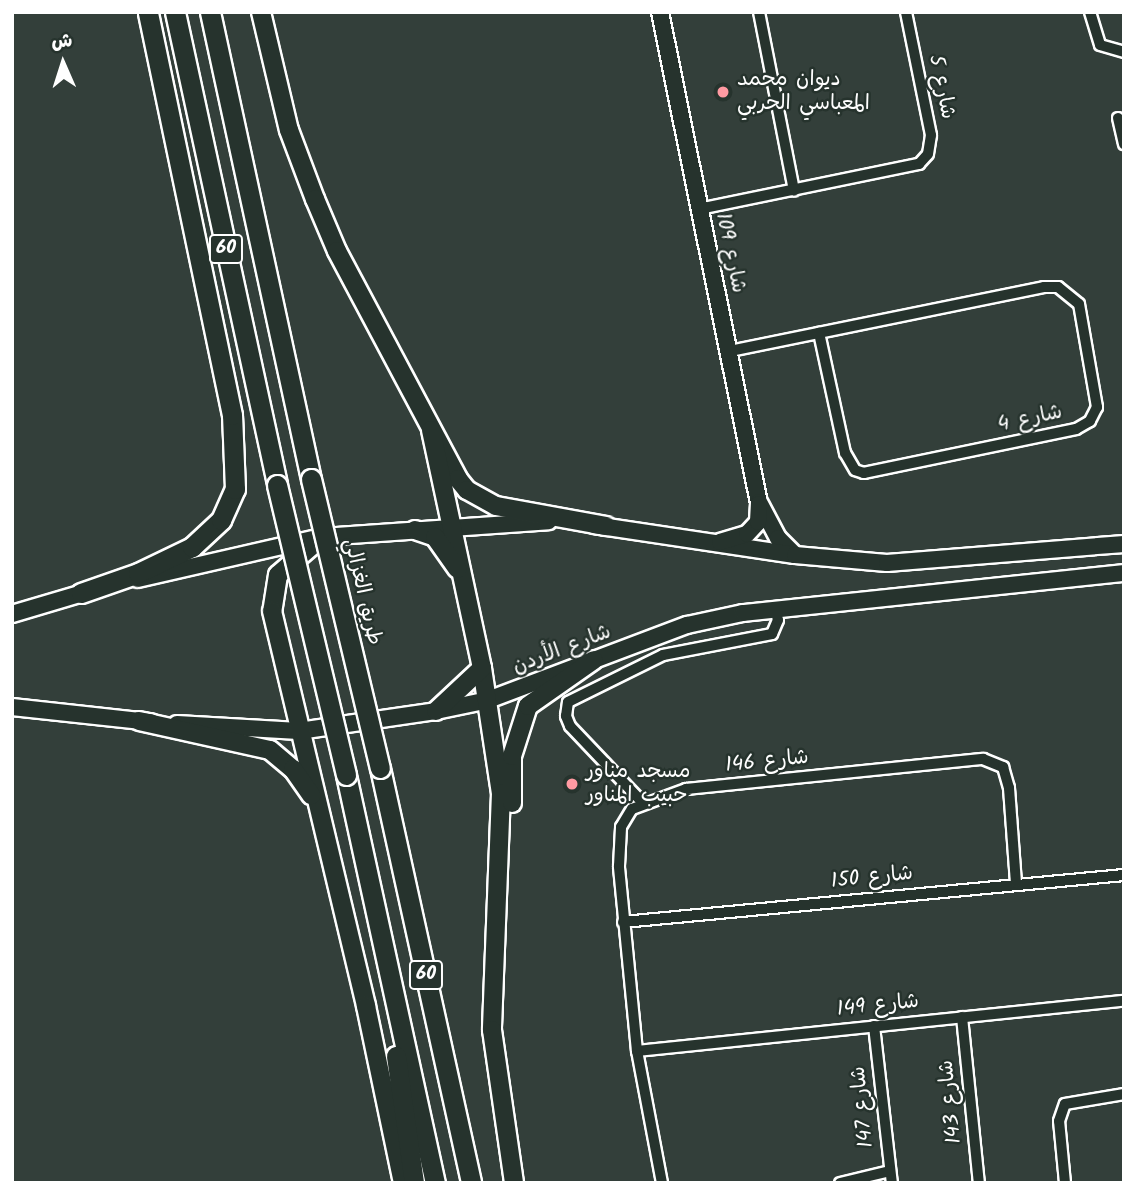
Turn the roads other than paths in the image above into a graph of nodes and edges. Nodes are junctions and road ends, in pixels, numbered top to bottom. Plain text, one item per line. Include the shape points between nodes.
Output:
1 (148, 12) edge
2 (175, 12) edge
3 (210, 12) edge
4 (261, 12) edge
5 (660, 12) edge
6 (759, 12) edge
7 (906, 12) edge
8 (1090, 12) edge
9 (1124, 52) edge
10 (1118, 118) dead end
11 (1124, 144) edge
12 (794, 191) junction
13 (699, 209) junction
14 (819, 333) junction
15 (730, 351) junction
16 (431, 430) junction
17 (759, 502) junction
18 (454, 526) junction
19 (606, 526) junction
20 (415, 530) junction
21 (322, 537) junction
22 (715, 544) junction
23 (1124, 544) edge
24 (795, 555) junction
25 (1124, 573) edge
26 (81, 593) junction
27 (469, 598) junction
28 (775, 608) junction
29 (12, 614) edge
30 (594, 660) junction
31 (482, 668) junction
32 (488, 700) junction
33 (12, 707) edge
34 (436, 711) junction
35 (139, 721) junction
36 (299, 731) junction
37 (643, 803) junction
38 (322, 823) junction
39 (1124, 875) edge
40 (1016, 883) junction
41 (500, 886) junction
42 (373, 895) junction
43 (623, 922) junction
44 (1124, 1001) edge
45 (962, 1017) junction
46 (874, 1026) junction
47 (637, 1051) junction
48 (1124, 1094) edge
49 (891, 1177) edge
50 (403, 1183) edge
51 (414, 1183) edge
52 (435, 1183) edge
53 (471, 1183) edge
54 (514, 1183) edge
55 (662, 1183) edge
56 (840, 1183) edge
57 (979, 1183) edge
58 (1065, 1183) edge

1 - 26 highway via 232,415 235,489 221,520 192,547
2 - 42 highway, 60, bridge
3 - 53 highway, طريق الغزالي / 60, bridge
4 - 16 main road via 304,172 337,251
5 - 13 main road, شارع 109
6 - 12 street
7 - 12 street, شارع 5 via 931,135 928,154 919,164
8 - 9 street via 1100,45
10 - 11 street
12 - 13 street, شارع 5
13 - 15 main road, شارع 109
14 - 14 street, شارع 4 via 1058,287 1079,304 1097,407 1090,421 1076,429 864,473 855,470 845,453
14 - 15 street, شارع 4
15 - 17 main road, شارع 109
16 - 18 main road
16 - 19 main road via 458,479 480,499
17 - 22 main road via 758,522 747,534
17 - 24 main road, شارع 109 via 778,538
18 - 19 main road via 518,520
18 - 20 main road
18 - 27 main road
19 - 22 main road
20 - 21 main road
20 - 27 main road via 435,537 445,548
21 - 26 main road
21 - 36 main road via 278,575 272,595
22 - 24 main road
23 - 24 main road via 934,562
25 - 28 main road, شارع الأردن
26 - 29 main road
27 - 31 main road
28 - 30 main road, شارع الأردن via 687,625
28 - 37 street via 778,620 772,634 663,655 568,702 570,726
30 - 32 main road, شارع الأردن
30 - 41 main road via 537,696 519,724
31 - 32 main road
31 - 34 main road
32 - 34 main road, شارع الأردن
32 - 41 main road via 501,793
33 - 35 main road, شارع الأردن
34 - 36 main road, شارع الأردن
35 - 36 main road, شارع الأردن
35 - 38 main road via 270,750 293,769 310,793
36 - 38 main road
37 - 40 street, شارع 146 via 686,789 983,759 1003,767 1009,788
37 - 43 street via 632,809 621,827
38 - 50 main road
39 - 40 street, شارع 150
40 - 43 street, شارع 150
41 - 54 main road via 492,1030
42 - 51 highway
42 - 52 highway, 60
43 - 47 street
44 - 45 street, شارع 149
45 - 46 street, شارع 149
45 - 57 street, شارع 143
46 - 47 street, شارع 149
46 - 49 street, شارع 147
47 - 55 street
48 - 58 street via 1065,1104 1059,1121
49 - 56 street

